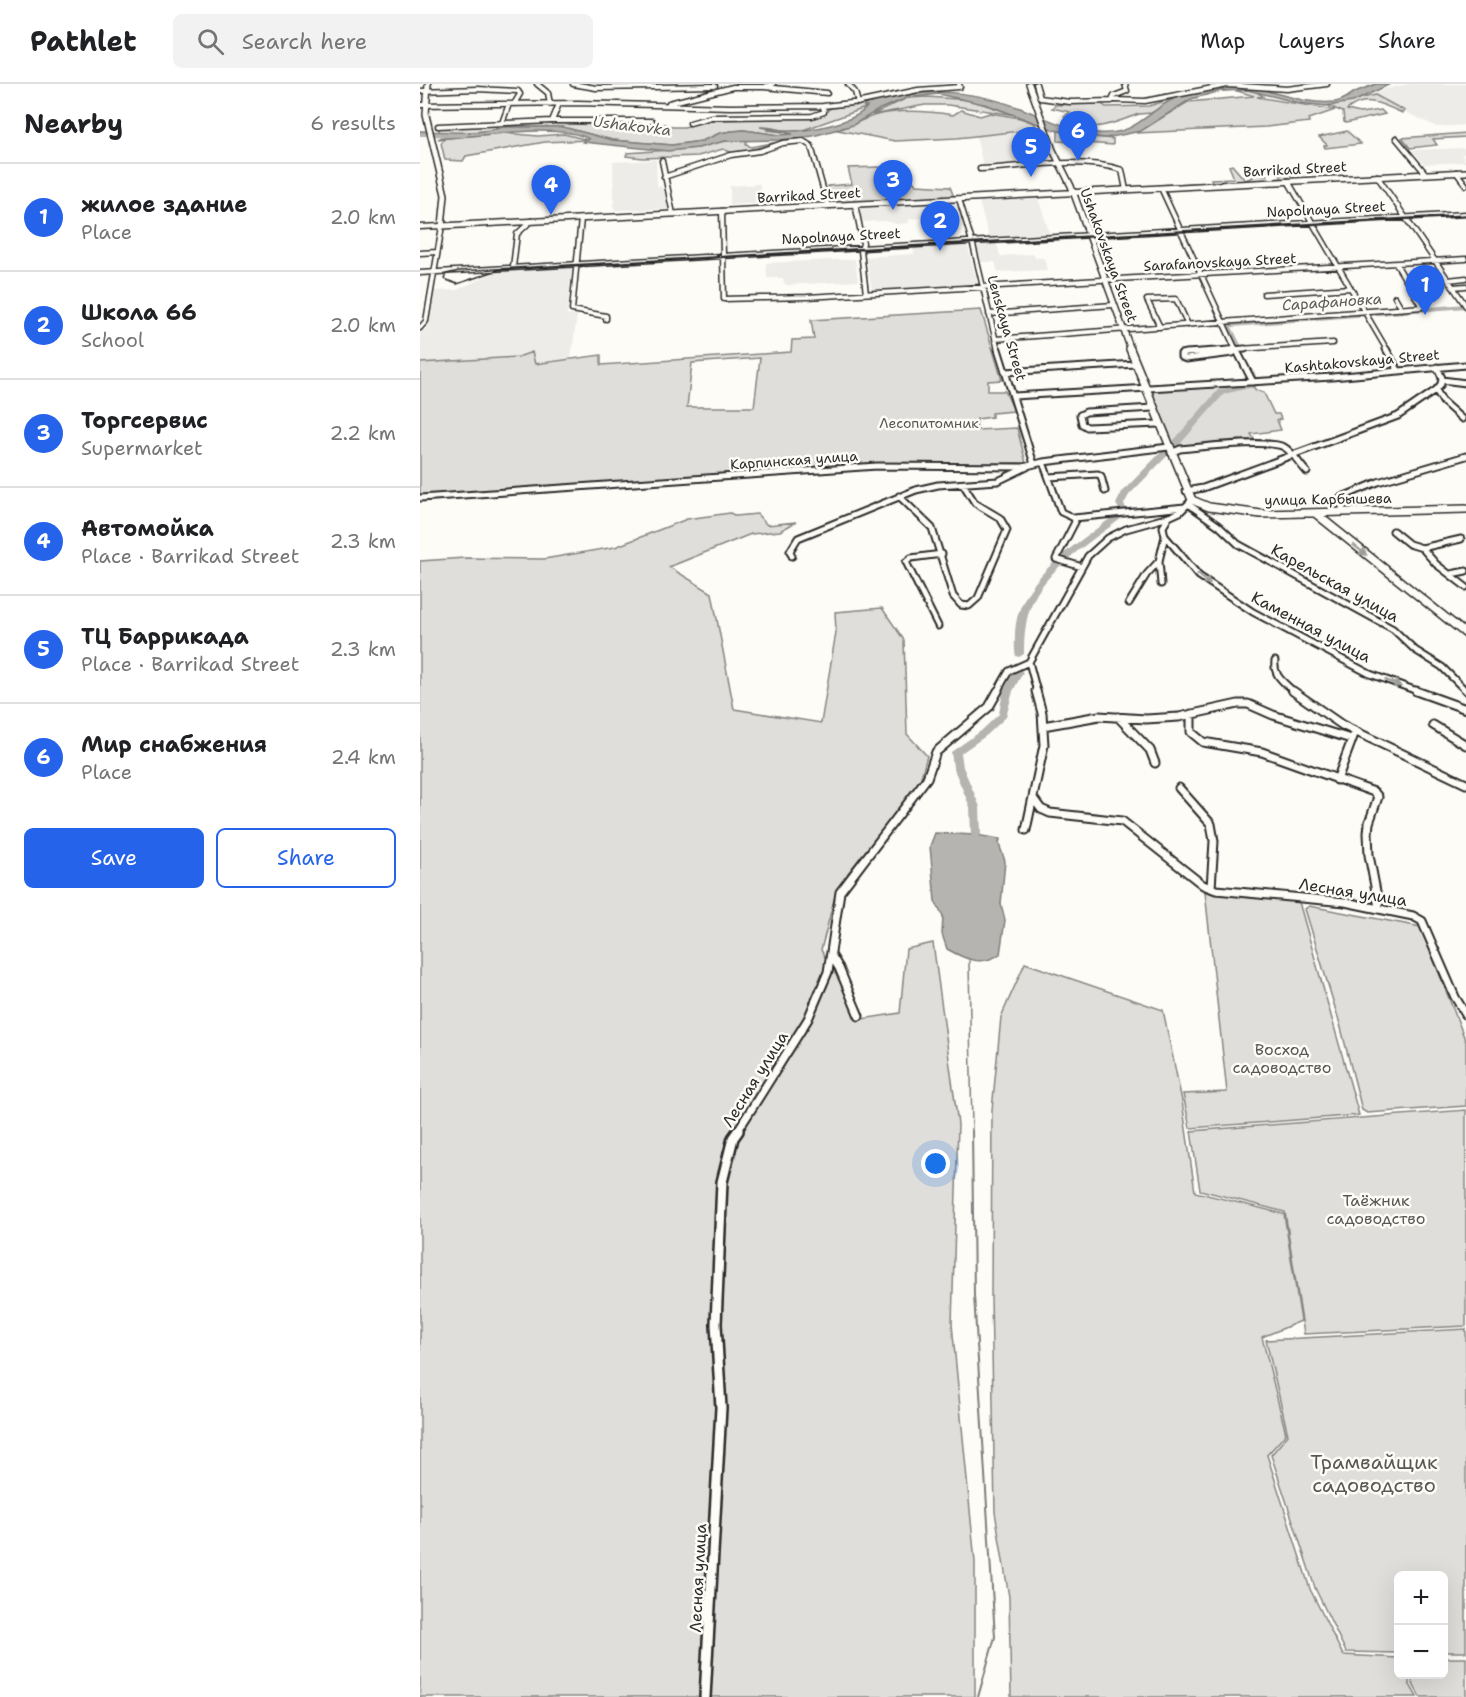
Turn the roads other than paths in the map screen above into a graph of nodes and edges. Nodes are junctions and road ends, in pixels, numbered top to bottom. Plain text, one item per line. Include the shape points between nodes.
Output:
1 (428, 84) edge
2 (537, 84) edge
3 (573, 84) edge
4 (620, 84) edge
5 (708, 84) edge
6 (773, 84) edge
7 (848, 84) edge
8 (1029, 84) edge
9 (1036, 84) edge
10 (1125, 84) edge
11 (1327, 84) edge
12 (610, 86) junction
13 (715, 86) junction
14 (960, 86) edge
15 (1270, 86) edge
16 (733, 87) junction
17 (764, 87) junction
18 (427, 90) junction
19 (420, 91) edge
20 (827, 93) dead end
21 (1114, 100) junction
22 (858, 103) junction
23 (511, 104) junction
24 (550, 104) junction
25 (559, 104) junction
26 (420, 105) edge
27 (426, 105) junction
28 (663, 105) junction
29 (823, 106) junction
30 (552, 121) junction
31 (652, 122) dead end
32 (501, 123) junction
33 (690, 123) dead end
34 (438, 126) dead end
35 (1396, 138) dead end
36 (662, 161) dead end
37 (1060, 166) junction
38 (980, 169) dead end
39 (1456, 172) junction
40 (1466, 172) edge
41 (1426, 174) junction
42 (1377, 176) junction
43 (664, 177) junction
44 (1288, 181) junction
45 (1466, 185) edge
46 (1161, 188) junction
47 (1072, 190) junction
48 (1126, 190) junction
49 (1054, 194) junction
50 (959, 199) junction
51 (855, 204) junction
52 (828, 206) junction
53 (722, 211) junction
54 (673, 214) junction
55 (1466, 214) edge
56 (1404, 217) junction
57 (581, 219) junction
58 (531, 221) junction
59 (1312, 222) junction
60 (442, 226) junction
61 (420, 227) edge
62 (1181, 229) junction
63 (1088, 234) junction
64 (972, 241) junction
65 (862, 247) junction
66 (437, 252) junction
67 (420, 253) edge
68 (724, 255) junction
69 (1466, 259) edge
70 (1435, 261) junction
71 (576, 263) junction
72 (1396, 264) junction
73 (513, 267) junction
74 (1338, 267) junction
75 (433, 272) junction
76 (420, 273) edge
77 (1201, 274) junction
78 (1466, 278) edge
79 (1105, 280) junction
80 (1448, 280) junction
81 (1466, 286) edge
82 (982, 287) junction
83 (1453, 287) junction
84 (1350, 288) junction
85 (866, 294) junction
86 (1264, 294) dead end
87 (1395, 297) dead end
88 (1465, 304) edge
89 (1113, 305) junction
90 (1402, 309) junction
91 (1365, 313) junction
92 (989, 314) junction
93 (606, 319) dead end
94 (423, 321) edge
95 (1224, 323) junction
96 (1188, 325) junction
97 (1160, 327) junction
98 (420, 328) edge
99 (1123, 330) junction
100 (995, 339) junction
101 (1333, 343) dead end
102 (1236, 350) junction
103 (1136, 364) junction
104 (1466, 365) edge
105 (1437, 367) junction
106 (1398, 370) junction
107 (1005, 372) junction
108 (1442, 380) junction
109 (1256, 381) junction
110 (1466, 383) edge
111 (1144, 387) junction
112 (1436, 390) junction
113 (1014, 396) junction
114 (1153, 408) junction
115 (1462, 419) dead end
116 (1160, 424) junction
117 (1170, 450) junction
118 (1292, 455) junction
119 (1466, 456) edge
120 (1043, 462) junction
121 (1032, 465) junction
122 (1307, 472) dead end
123 (1049, 477) junction
124 (963, 484) junction
125 (1106, 491) dead end
126 (1186, 491) junction
127 (899, 496) junction
128 (420, 498) edge
129 (1188, 504) junction
130 (1466, 509) edge
131 (1344, 512) junction
132 (1315, 513) junction
133 (1169, 517) junction
134 (1074, 518) junction
135 (1393, 531) dead end
136 (1165, 536) junction
137 (1461, 539) dead end
138 (1422, 548) junction
139 (942, 554) junction
140 (792, 556) dead end
141 (1160, 561) junction
142 (1082, 567) junction
143 (1466, 572) edge
144 (1451, 574) junction
145 (1161, 584) dead end
146 (1466, 587) edge
147 (1130, 603) dead end
148 (938, 626) dead end
149 (1466, 634) edge
150 (1275, 661) dead end
151 (1029, 662) junction
152 (1466, 691) edge
153 (1466, 710) edge
154 (1191, 714) junction
155 (1118, 717) junction
156 (1043, 726) junction
157 (1433, 726) dead end
158 (1354, 736) junction
159 (1466, 745) edge
160 (1155, 763) dead end
161 (1337, 780) junction
162 (1466, 784) edge
163 (1179, 788) dead end
164 (1033, 798) junction
165 (1030, 813) junction
166 (1050, 813) junction
167 (1026, 830) dead end
168 (1211, 888) junction
169 (1379, 907) junction
170 (831, 955) junction
171 (1466, 1015) edge
172 (859, 1016) dead end
173 (705, 1697) edge

1 - 18 main road
2 - 24 street via 548,93
3 - 12 street
4 - 12 street
5 - 13 street
6 - 17 street
7 - 22 street
8 - 37 main road, Ushakovskaya Street
9 - 21 street via 1040,98 1046,100
10 - 21 street via 1127,91 1114,96
11 - 15 street via 1294,89
12 - 13 street
13 - 16 street
14 - 22 street via 903,92
15 - 21 street via 1221,85 1145,101
16 - 17 street
16 - 28 street
17 - 20 street
18 - 19 street
18 - 23 street via 518,91 520,94
18 - 27 main road
22 - 29 street
23 - 24 street
23 - 27 street
23 - 32 street
24 - 25 street
25 - 28 street
25 - 30 street
26 - 27 street
27 - 60 main road via 427,125 445,195
28 - 29 street
29 - 33 street via 824,112 812,116 711,117
30 - 31 street
30 - 32 street
32 - 34 street
35 - 41 street
36 - 43 street
37 - 38 street
37 - 47 main road, Ushakovskaya Street
37 - 48 street via 1119,168
37 - 49 main road via 1066,186
39 - 40 main road, Barrikad Street
39 - 41 main road, Barrikad Street
39 - 45 street
41 - 42 main road, Barrikad Street
42 - 44 main road, Barrikad Street
42 - 56 street
43 - 52 street via 731,155 803,141 811,146
43 - 54 street
44 - 46 main road, Barrikad Street
44 - 59 street
46 - 48 main road, Barrikad Street
46 - 62 street
47 - 48 main road, Barrikad Street
47 - 49 main road, Barrikad Street
47 - 63 main road, Ushakovskaya Street
49 - 50 main road, Barrikad Street
50 - 51 main road, Barrikad Street
50 - 64 street, Lenskaya Street
51 - 52 main road, Barrikad Street
51 - 65 street
52 - 53 main road, Barrikad Street
53 - 54 main road, Barrikad Street
53 - 68 street
54 - 57 main road, Barrikad Street
55 - 56 street, Napolnaya Street
56 - 59 street, Napolnaya Street
56 - 70 street
57 - 58 main road, Barrikad Street
57 - 71 street
58 - 60 main road, Barrikad Street
58 - 73 street via 517,234
59 - 62 street, Napolnaya Street
59 - 74 street
60 - 61 street
60 - 66 street
62 - 63 street, Napolnaya Street
62 - 77 street
63 - 64 street, Napolnaya Street
63 - 79 main road, Ushakovskaya Street
64 - 65 street, Napolnaya Street
64 - 82 street, Lenskaya Street
65 - 68 street, Napolnaya Street
65 - 85 street
66 - 67 street
66 - 75 street
68 - 71 street, Napolnaya Street
68 - 85 street, Sarafanovskaya Street via 724,298
69 - 70 street, Sarafanovskaya Street
70 - 72 street, Sarafanovskaya Street
70 - 80 street
71 - 73 street, Napolnaya Street
71 - 93 street via 572,310 604,314
72 - 74 street, Sarafanovskaya Street
72 - 90 street via 1422,307
73 - 75 street, Napolnaya Street
74 - 77 street, Sarafanovskaya Street
74 - 84 street
75 - 76 street, Napolnaya Street
75 - 94 street
77 - 79 street, Sarafanovskaya Street
77 - 95 street
78 - 80 street
79 - 82 street, Sarafanovskaya Street
79 - 89 main road, Ushakovskaya Street
80 - 83 street
81 - 83 street
82 - 85 street, Sarafanovskaya Street
82 - 92 street, Lenskaya Street
83 - 88 street
84 - 86 street
84 - 91 street
87 - 90 street
89 - 92 street
89 - 99 main road, Ushakovskaya Street
90 - 91 street
91 - 95 street
91 - 106 street
92 - 100 street, Lenskaya Street
94 - 98 street
95 - 96 street
95 - 102 street
96 - 97 street
96 - 97 street via 1176,299 1147,300
97 - 99 street
99 - 100 street
99 - 103 main road, Ushakovskaya Street
100 - 107 street, Lenskaya Street
101 - 102 street
102 - 102 street via 1186,353 1181,357 1186,359
102 - 109 street
103 - 107 street
103 - 111 main road, Ushakovskaya Street
104 - 105 street, Kashtakovskaya Street
105 - 106 street, Kashtakovskaya Street
105 - 108 street
106 - 109 street, Kashtakovskaya Street
107 - 113 street, Lenskaya Street
108 - 110 street
108 - 112 street
109 - 111 street, Kashtakovskaya Street
111 - 113 street
111 - 114 main road, Ushakovskaya Street
112 - 115 street
112 - 118 street via 1398,416
113 - 121 street, Lenskaya Street
114 - 116 main road, Ushakovskaya Street
114 - 116 street via 1080,415 1087,427
116 - 117 main road, Ushakovskaya Street
117 - 118 street, Карпинская улица via 1254,443 1278,445
117 - 120 street, Карпинская улица
117 - 126 main road, Ushakovskaya Street
118 - 122 street
118 - 126 street
119 - 131 street, улица Карбышева via 1378,482 1340,498
120 - 121 street, Карпинская улица
120 - 123 street
121 - 124 street via 998,481
121 - 128 street, Карпинская улица via 877,466
123 - 125 street via 1098,474
123 - 134 street via 1061,512
124 - 127 street via 932,486
124 - 139 street via 977,505 1004,521 1007,530 978,598 969,606 961,605 953,596
126 - 129 main road, Ushakovskaya Street
127 - 139 street via 932,528
127 - 140 street via 798,538 790,551
129 - 132 main road, улица Карбышева via 1223,511
129 - 133 street, Лесная улица
129 - 134 street
129 - 152 street, Карельская улица via 1238,544 1393,629
130 - 131 main road, улица Карбышева
131 - 132 main road, улица Карбышева
132 -> 149 main road
133 - 136 street via 1163,527
133 - 142 street, Лесная улица via 1108,538
134 - 142 street via 1056,557 1059,562
135 - 138 street via 1409,544
136 - 141 street
136 -> 153 street, Каменная улица via 1199,576 1245,608 1370,674
137 - 138 street
138 - 144 street
139 - 148 street via 906,562
141 - 145 street
141 - 147 street via 1147,574
142 - 151 street, Лесная улица
143 - 144 street
144 - 146 street
150 - 158 street via 1274,670 1288,689
151 - 156 street
151 - 170 street, Лесная улица via 1009,671 989,707 936,752 927,778 851,875 840,892
154 - 155 street via 1146,719
154 - 158 street via 1248,704 1273,715
154 - 161 street via 1191,732 1203,742 1262,752
155 - 156 street via 1080,718
155 - 160 street via 1150,750
156 - 164 street via 1044,745
157 - 159 street
158 - 161 street
158 - 162 street
161 - 169 street via 1374,792 1378,797 1369,823 1369,842
163 - 168 street via 1211,824
164 - 165 street
164 - 166 street
165 - 166 street, Лесная улица
165 - 167 street
166 - 168 street, Лесная улица via 1122,821
168 - 169 street, Лесная улица
169 - 171 street, Лесная улица via 1422,921
170 - 172 street
170 - 173 street, Лесная улица via 808,1019 733,1137 722,1182 716,1324 721,1408

